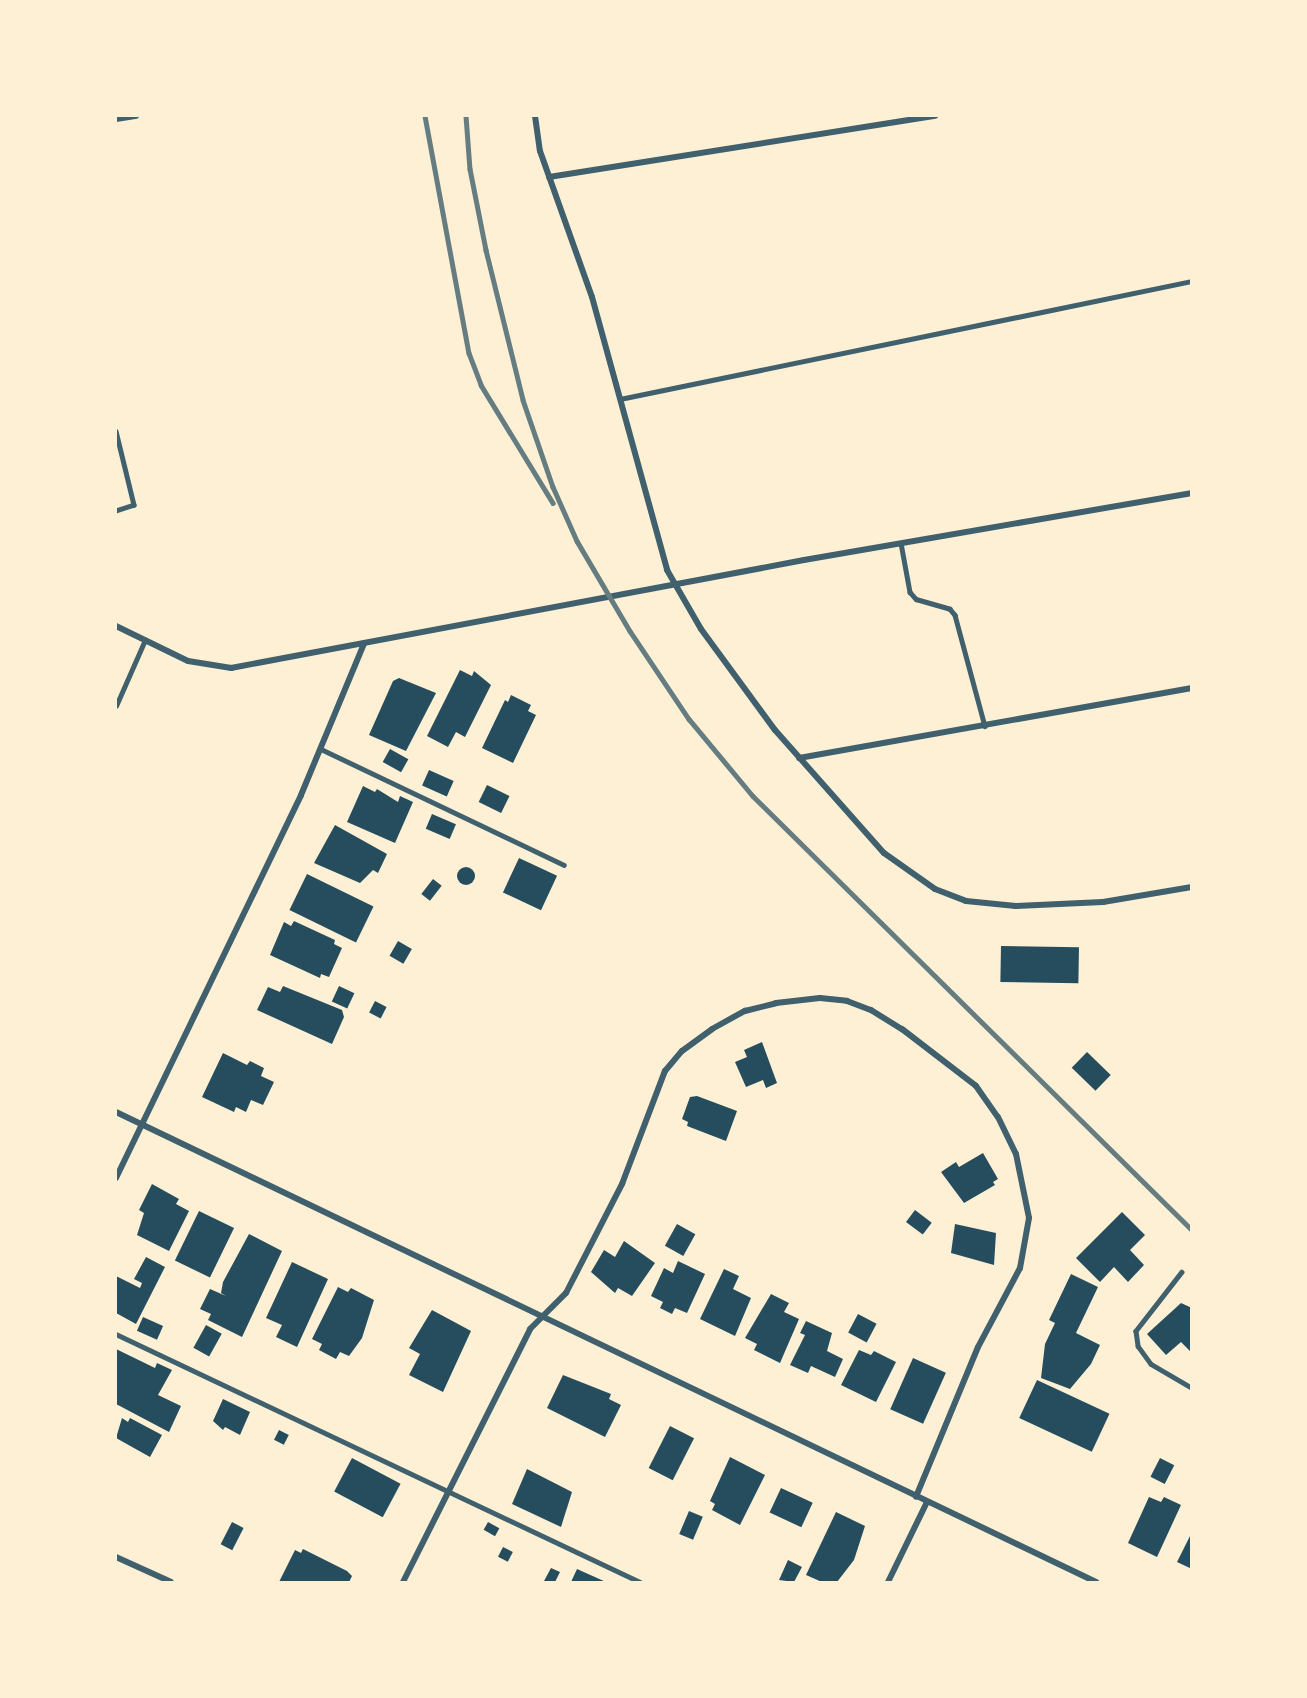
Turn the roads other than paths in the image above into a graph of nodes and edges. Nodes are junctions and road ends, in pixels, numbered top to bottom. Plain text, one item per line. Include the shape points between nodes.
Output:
1 (136, 116) edge
2 (535, 116) edge
3 (935, 116) edge
4 (116, 119) edge
5 (549, 177) junction
6 (1191, 281) edge
7 (620, 399) junction
8 (116, 431) edge
9 (1191, 493) edge
10 (116, 511) edge
11 (901, 543) junction
12 (673, 585) junction
13 (116, 626) edge
14 (146, 640) junction
15 (364, 644) junction
16 (1191, 688) edge
17 (116, 706) edge
18 (985, 726) junction
19 (321, 749) junction
20 (799, 758) junction
21 (564, 865) dead end
22 (1191, 887) edge
23 (116, 1112) edge
24 (141, 1124) junction
25 (116, 1178) edge
26 (1182, 1272) dead end
27 (543, 1316) junction
28 (116, 1334) edge
29 (1191, 1388) edge
30 (449, 1491) junction
31 (916, 1497) junction
32 (927, 1502) junction
33 (116, 1557) edge
34 (171, 1582) edge
35 (403, 1582) edge
36 (640, 1582) edge
37 (888, 1582) edge
38 (1096, 1582) edge

1 - 4 lane
2 - 5 street
3 - 5 street
5 - 7 street via 572,233
6 - 7 lane
7 - 12 street
8 - 10 lane via 134,505
9 - 11 street
11 - 12 street
11 - 18 lane via 910,592 916,599 950,609 955,615
12 - 15 street
12 - 20 street via 707,638
13 - 14 street
14 - 15 street via 188,660 231,668
14 - 17 lane
15 - 19 street
16 - 18 street
18 - 20 street
19 - 21 lane
19 - 24 street
20 - 22 street via 898,865 935,889 966,901 1016,906 1103,902
23 - 24 street
24 - 25 street
24 - 27 street
26 - 29 lane via 1136,1332 1138,1346 1151,1364
27 - 30 street via 530,1329
27 - 31 street
27 - 31 street via 566,1293 622,1184 658,1084 682,1052 737,1016 776,1003 820,998 871,1010 942,1057 976,1086 998,1117 1016,1154 1029,1218 1020,1268 978,1347
28 - 30 lane
30 - 35 street
30 - 36 lane
31 - 32 street
32 - 37 street
32 - 38 street
33 - 34 street

